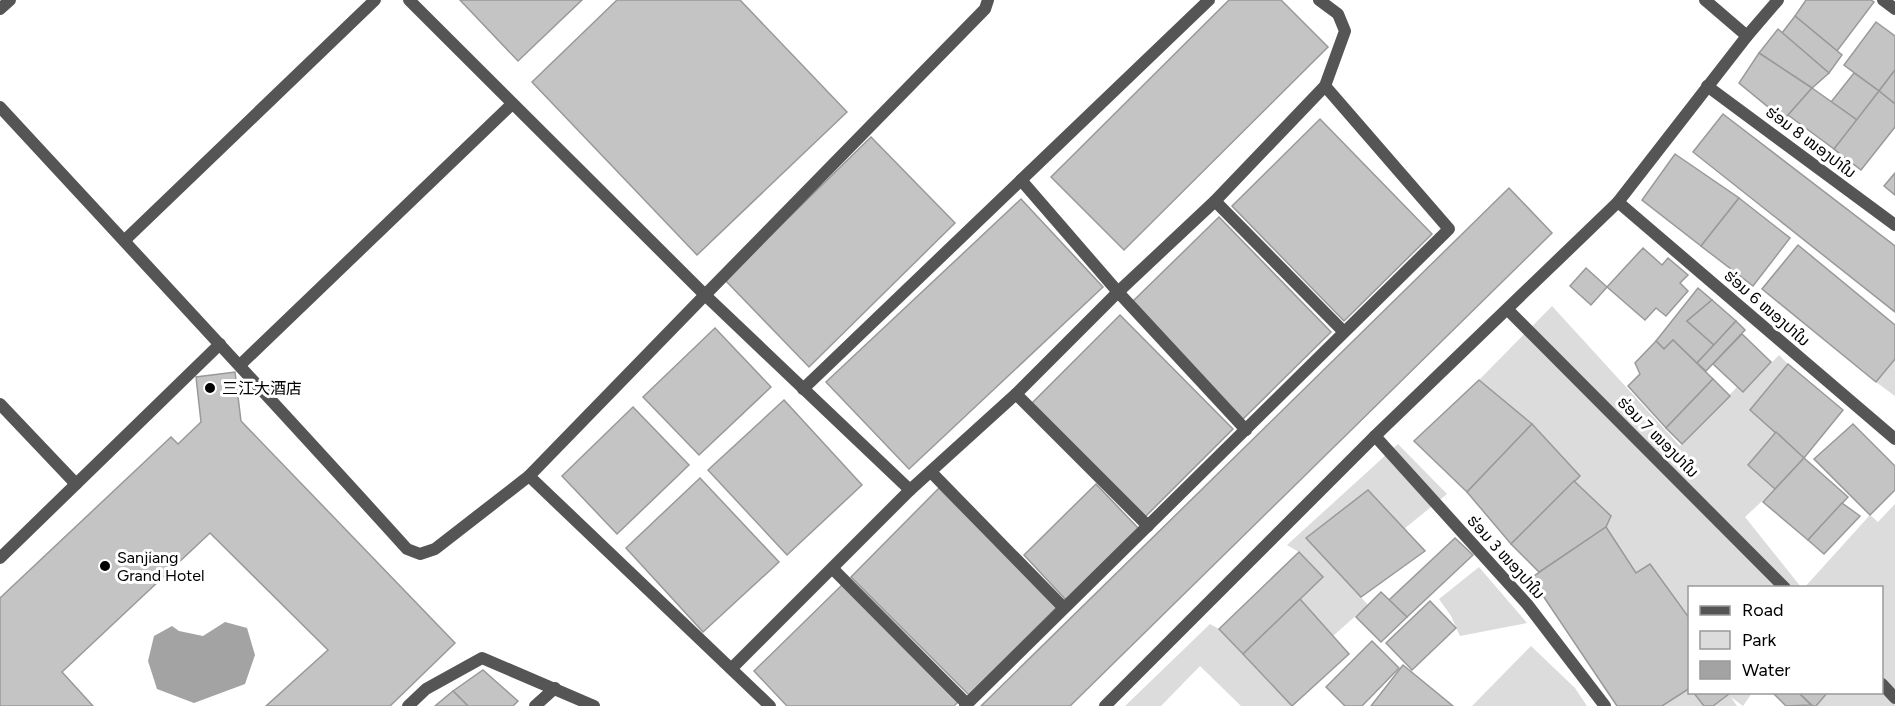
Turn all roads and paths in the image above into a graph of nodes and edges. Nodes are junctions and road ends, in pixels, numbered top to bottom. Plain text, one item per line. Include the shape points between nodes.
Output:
1 (10, 0) edge
2 (375, 0) edge
3 (409, 0) edge
4 (988, 0) edge
5 (1209, 0) edge
6 (1319, 0) edge
7 (1705, 0) edge
8 (1778, 0) edge
9 (1882, 0) edge
10 (0, 9) edge
11 (1895, 9) edge
12 (1747, 36) junction
13 (1325, 86) junction
14 (1707, 86) junction
15 (512, 104) junction
16 (0, 107) edge
17 (1021, 180) junction
18 (1215, 201) junction
19 (1618, 202) junction
20 (1895, 225) edge
21 (125, 240) junction
22 (1118, 292) junction
23 (705, 295) junction
24 (1508, 310) junction
25 (1344, 332) junction
26 (220, 344) junction
27 (240, 365) junction
28 (803, 389) junction
29 (1016, 394) junction
30 (0, 404) edge
31 (1246, 430) junction
32 (1375, 436) junction
33 (1895, 439) edge
34 (931, 472) junction
35 (529, 476) junction
36 (76, 484) junction
37 (910, 490) junction
38 (1148, 526) junction
39 (0, 558) edge
40 (832, 569) junction
41 (1783, 586) edge
42 (1065, 608) junction
43 (732, 668) junction
44 (1883, 686) edge
45 (555, 688) junction
46 (1895, 698) edge
47 (966, 705) edge
48 (408, 706) edge
49 (535, 706) edge
50 (594, 706) edge
51 (770, 706) edge
52 (1105, 706) edge
53 (1605, 706) edge

1 - 10 street
2 - 21 street
3 - 15 street
4 - 23 street via 985,9
5 - 17 street
6 - 13 street via 1338,14 1345,31
7 - 12 street
8 - 12 street
9 - 11 street
12 - 14 street
13 - 18 street
13 - 25 street via 1449,229
14 - 19 street
14 - 20 street, ຮ່ອມ 8 ໜອງປາໃນ
15 - 23 street
15 - 27 street
16 - 21 street
17 - 22 street
17 - 28 street
18 - 22 street
18 - 25 street
19 - 24 street
19 - 33 street, ຮ່ອມ 6 ໜອງປາໃນ
21 - 26 street
22 - 29 street
22 - 31 street
23 - 28 street
23 - 35 street
24 - 32 street
24 - 41 street, ຮ່ອມ 7 ໜອງປາໃນ
25 - 31 street
26 - 27 street
26 - 36 street
27 - 35 street via 407,549 420,554 435,549
28 - 37 street
29 - 34 street
29 - 38 street
30 - 36 street
31 - 38 street
32 - 52 street
32 - 53 street, ຮ່ອມ 3 ໜອງປາໃນ via 1527,604
34 - 37 street
34 - 42 street
35 - 43 street
36 - 39 street
37 - 40 street
38 - 42 street
40 - 43 street
40 - 47 street
42 - 47 street
43 - 51 street
44 - 46 street
45 - 48 street via 482,658 426,689
45 - 49 street
45 - 50 street

